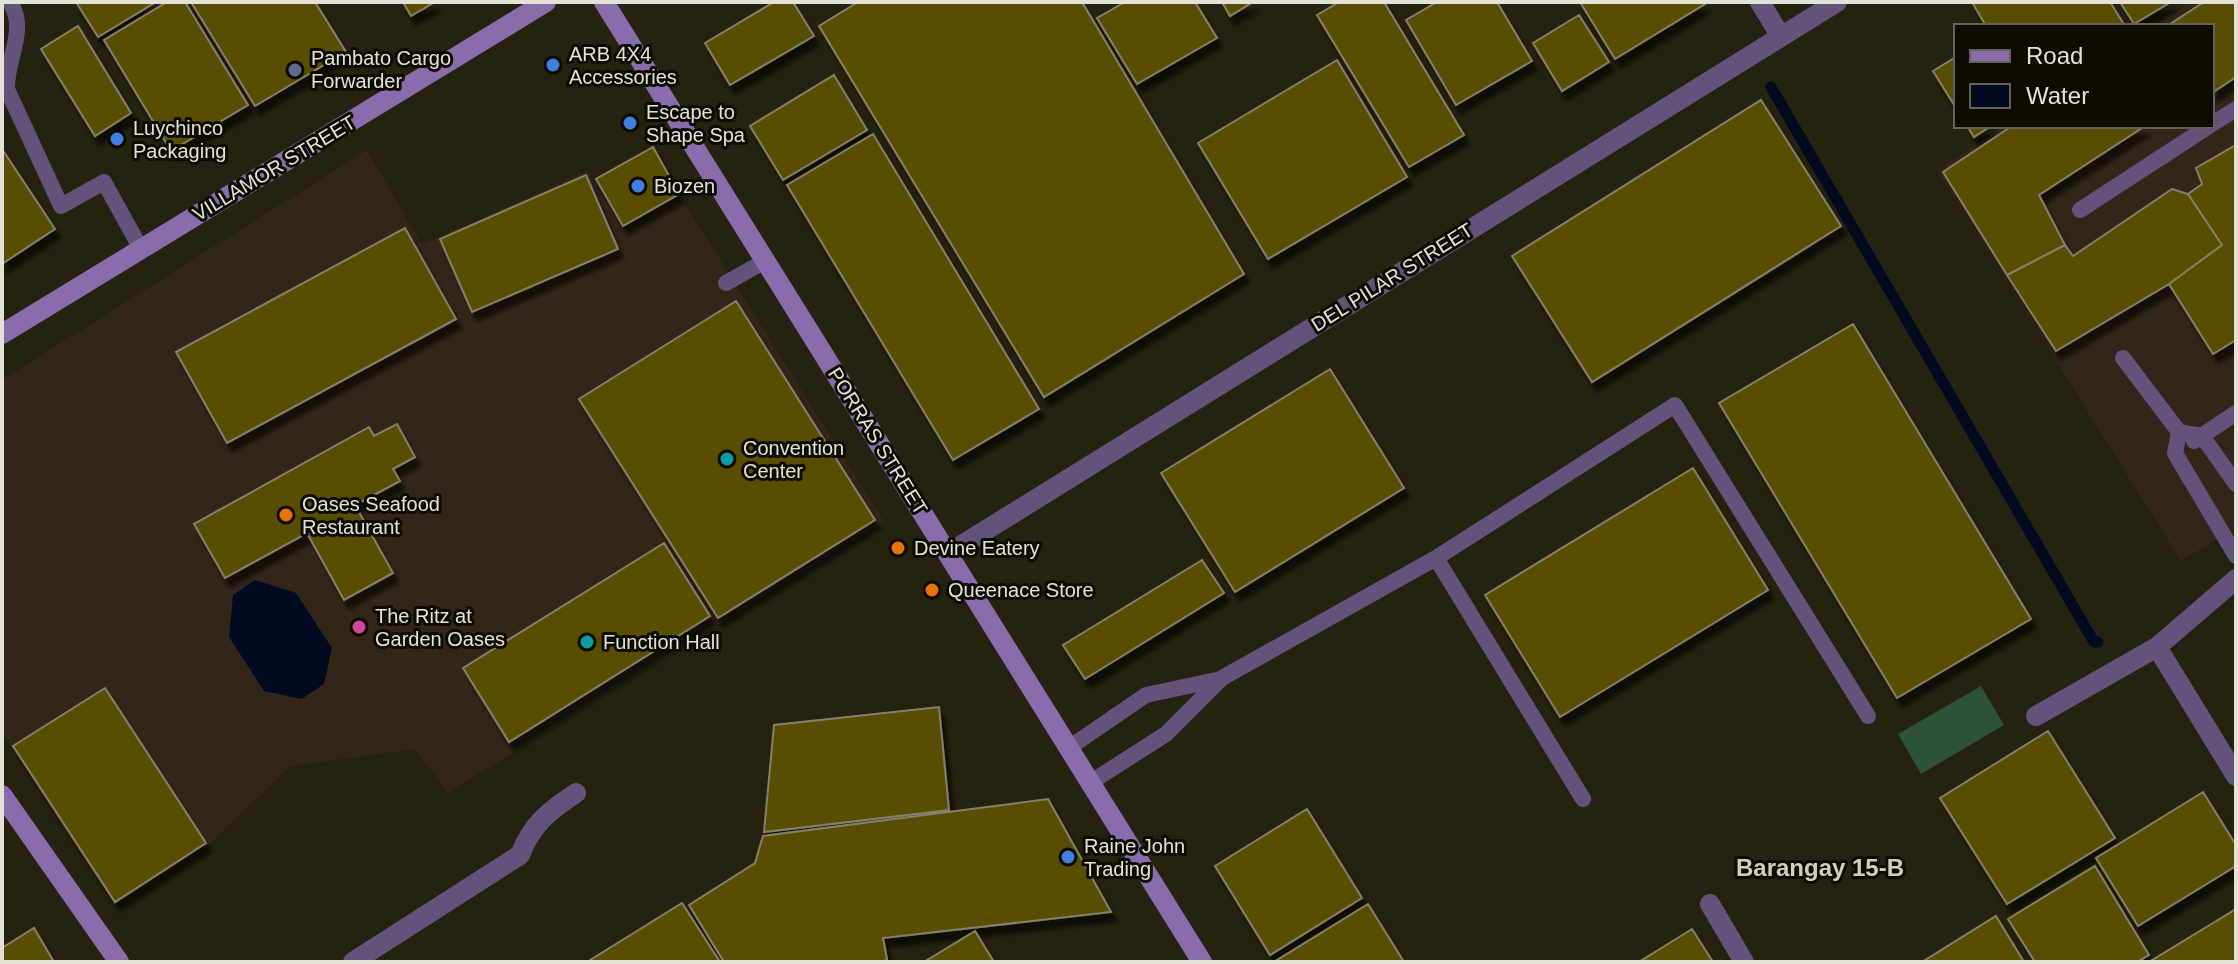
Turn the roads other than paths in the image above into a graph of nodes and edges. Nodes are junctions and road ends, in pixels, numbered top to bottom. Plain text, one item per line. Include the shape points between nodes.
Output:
1 (10, 2) edge
2 (546, 2) edge
3 (604, 2) edge
4 (1760, 2) edge
5 (1837, 2) edge
6 (1780, 35) junction
7 (2236, 110) edge
8 (2214, 123) edge
9 (2205, 128) edge
10 (2080, 210) dead end
11 (141, 249) junction
12 (767, 260) junction
13 (726, 283) dead end
14 (2, 334) edge
15 (2123, 358) dead end
16 (2236, 413) edge
17 (2179, 432) junction
18 (2202, 436) junction
19 (2175, 453) junction
20 (2236, 484) edge
21 (949, 553) junction
22 (2236, 556) edge
23 (1436, 558) junction
24 (2236, 579) edge
25 (2157, 647) junction
26 (1222, 678) junction
27 (1868, 716) dead end
28 (2036, 716) dead end
29 (1070, 747) junction
30 (2236, 776) edge
31 (1091, 782) junction
32 (576, 793) dead end
33 (2, 795) edge
34 (1583, 799) dead end
35 (1710, 904) dead end
36 (119, 962) edge
37 (353, 962) edge
38 (1202, 962) edge
39 (1744, 962) edge

1 - 11 lane via 19,29 7,89 61,206 104,182
2 - 11 street, VILLAMOR STREET
3 - 12 street, PORRAS STREET
4 - 6 street
5 - 6 street, DEL PILAR STREET
6 - 21 street, DEL PILAR STREET
7 - 8 lane
9 - 10 lane
11 - 14 street, VILLAMOR STREET
12 - 13 lane
12 - 21 street, PORRAS STREET
15 - 17 lane
16 - 18 lane
17 - 18 lane
17 - 19 lane
18 - 19 lane
18 - 20 lane
19 - 22 lane
21 - 29 street, PORRAS STREET
23 - 26 lane
23 - 27 lane via 1675,405
23 - 34 lane
24 - 25 street
25 - 28 street
25 - 30 street
26 - 29 lane via 1146,695
26 - 31 lane via 1166,734
29 - 31 street, PORRAS STREET
31 - 38 street, PORRAS STREET
32 - 37 street via 540,817 520,855
33 - 36 street
35 - 39 street

